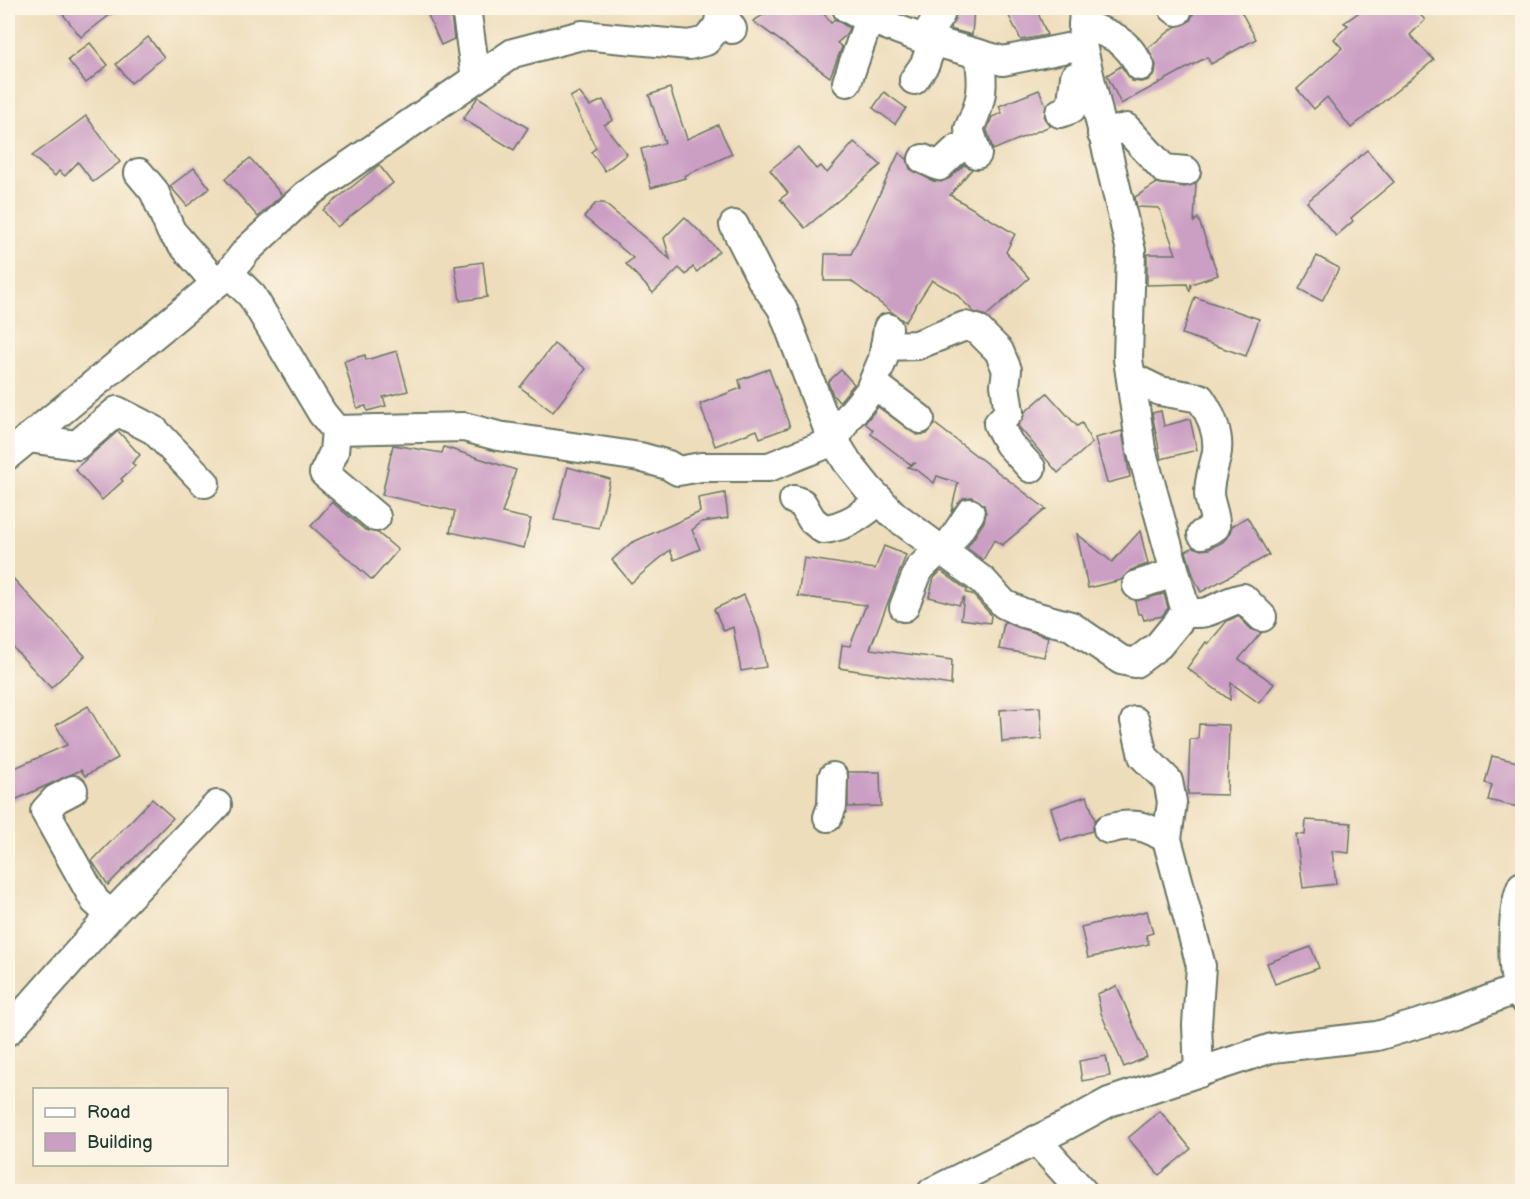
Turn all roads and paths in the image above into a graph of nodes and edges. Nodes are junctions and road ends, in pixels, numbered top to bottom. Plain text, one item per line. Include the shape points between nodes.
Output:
1 (466, 8) edge
2 (942, 8) edge
3 (858, 13) edge
4 (732, 29) dead end
5 (1085, 37) edge
6 (929, 40) junction
7 (979, 54) junction
8 (1140, 66) dead end
9 (476, 78) junction
10 (914, 80) dead end
11 (847, 82) dead end
12 (1060, 113) dead end
13 (1102, 134) junction
14 (923, 159) dead end
15 (1186, 171) dead end
16 (139, 173) dead end
17 (734, 225) dead end
18 (223, 278) junction
19 (1131, 377) junction
20 (873, 383) junction
21 (920, 419) dead end
22 (336, 430) junction
23 (834, 441) junction
24 (18, 447) edge
25 (1031, 468) dead end
26 (205, 483) dead end
27 (794, 500) dead end
28 (880, 500) junction
29 (970, 513) dead end
30 (376, 516) dead end
31 (1202, 534) dead end
32 (943, 550) junction
33 (1174, 573) junction
34 (1137, 585) dead end
35 (904, 607) dead end
36 (1186, 612) junction
37 (1262, 617) dead end
38 (1135, 721) dead end
39 (833, 777) dead end
40 (73, 790) dead end
41 (217, 805) dead end
42 (828, 817) dead end
43 (1108, 829) dead end
44 (1167, 839) junction
45 (1522, 886) edge
46 (111, 915) junction
47 (1521, 991) edge
48 (8, 1031) edge
49 (1199, 1073) junction
50 (1036, 1140) junction
51 (932, 1191) edge
52 (1083, 1191) edge

1 - 9 street
2 - 6 street
3 - 6 street
3 - 11 street
4 - 9 street via 721,12 718,26 706,41 689,45 582,35 513,53
5 - 7 street via 1003,61
5 - 8 street via 1113,34 1133,51
5 - 12 street via 1071,109
5 - 13 street
6 - 7 street
6 - 10 street via 925,64
7 - 14 street via 984,86 969,129 975,151 957,149 939,166
9 - 18 street via 306,195
13 - 15 street via 1126,128 1164,169
13 - 19 street via 1131,251
16 - 18 street via 154,191 171,231
17 - 23 street via 762,280 782,308
18 - 22 street via 252,296
18 - 24 street
19 - 31 street via 1160,391 1200,398 1211,414 1217,454 1209,476 1209,498 1216,518 1215,527
19 - 33 street via 1141,449
20 - 21 street
20 - 23 street
20 - 25 street via 886,337 917,345 965,326 978,330 999,351 1007,370 1009,412 998,424 1009,444
22 - 23 street via 465,427 498,436 640,457 678,471 700,467 769,467
22 - 30 street via 333,452 324,473
23 - 28 street
24 - 26 street via 76,445 117,411 153,430
27 - 28 street via 802,503 823,529 839,527
28 - 32 street via 894,515
29 - 32 street
32 - 35 street via 919,569
32 - 36 street via 983,581 1004,604 1071,626 1121,660 1135,663 1159,645
33 - 34 street
33 - 36 street
36 - 37 street via 1202,615 1243,598
38 - 44 street via 1143,756 1168,781 1172,801
39 - 42 street
40 - 46 street via 45,811 95,901
41 - 46 street
43 - 44 street via 1128,823 1152,828
44 - 49 street via 1201,966
45 - 47 street via 1516,910
46 - 48 street
47 - 49 street via 1377,1036 1272,1048
49 - 50 street via 1109,1102
50 - 51 street
50 - 52 street

